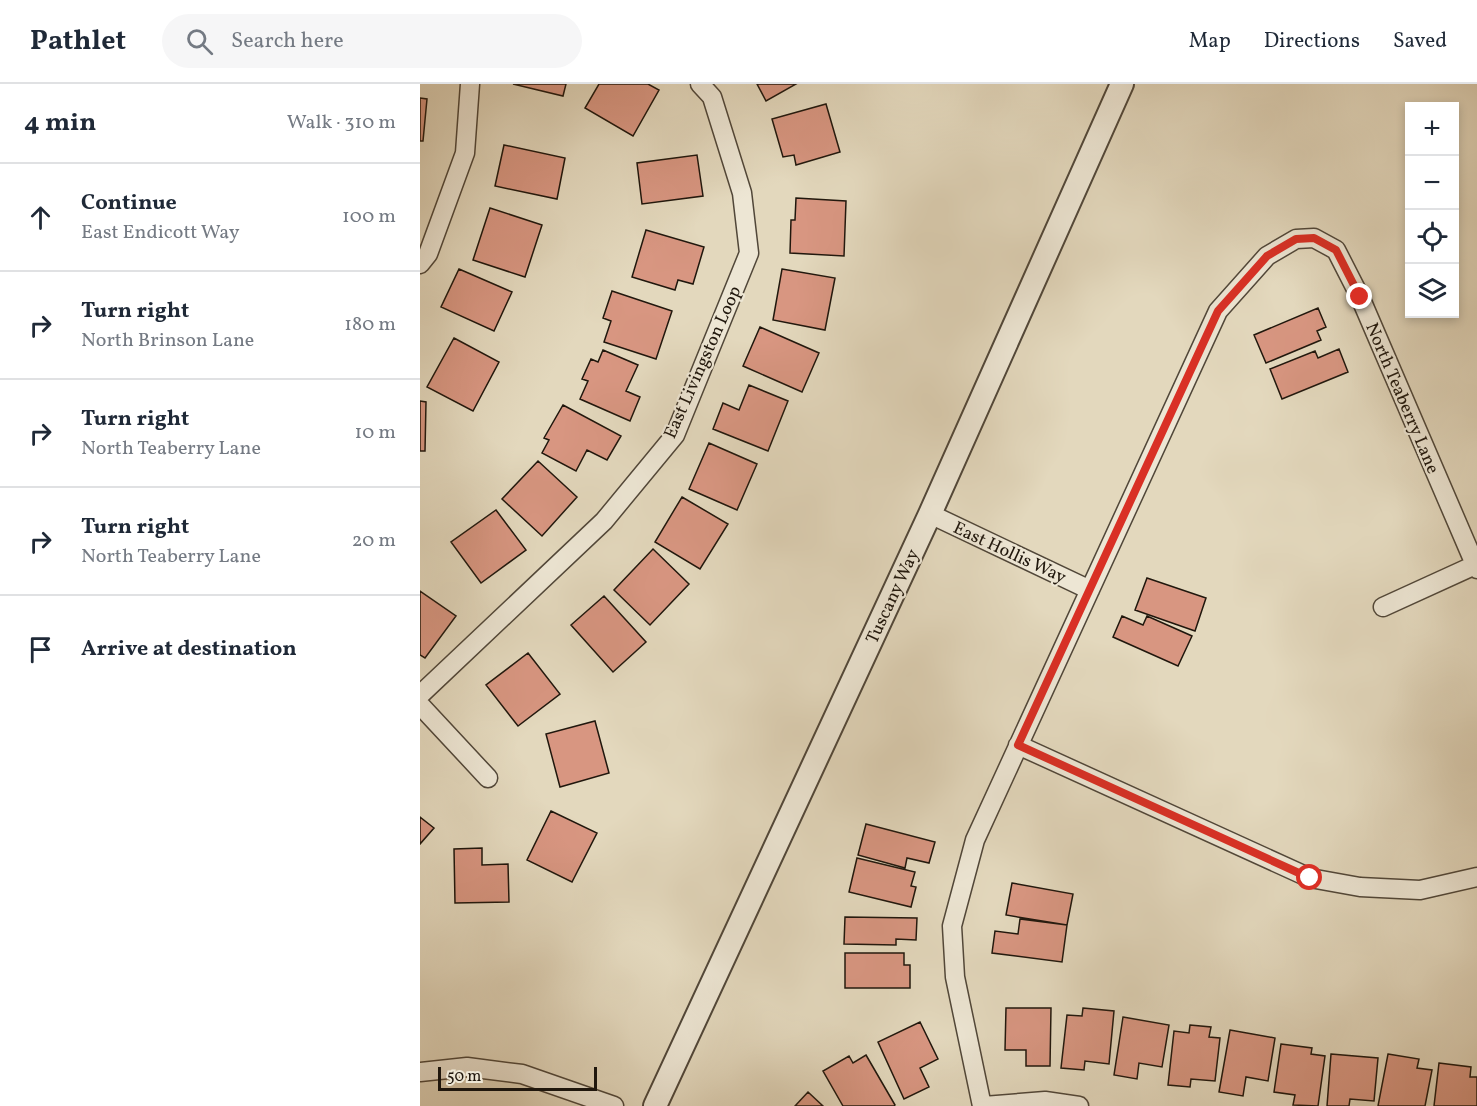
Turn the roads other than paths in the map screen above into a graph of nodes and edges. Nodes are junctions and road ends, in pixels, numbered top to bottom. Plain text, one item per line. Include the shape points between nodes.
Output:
1 (470, 84) edge
2 (700, 84) edge
3 (1122, 84) edge
4 (420, 264) edge
5 (930, 514) junction
6 (1476, 567) edge
7 (1090, 590) junction
8 (1383, 607) dead end
9 (420, 695) edge
10 (420, 705) edge
11 (1018, 745) junction
12 (488, 778) dead end
13 (1477, 877) edge
14 (420, 1072) edge
15 (614, 1106) edge
16 (655, 1106) edge
17 (983, 1106) edge
18 (1079, 1106) edge

1 - 4 street via 465,153 428,255
2 - 9 street, East Livingston Loop via 712,97 742,193 749,254 675,435 604,521
3 - 5 street, Tuscany Way
5 - 7 street, East Hollis Way
5 - 16 street, Tuscany Way
6 - 7 street, North Teaberry Lane via 1336,250 1314,238 1296,239 1267,256 1218,311
6 - 8 street
7 - 11 street
10 - 12 street
11 - 13 street via 1310,878 1360,887 1420,890
11 - 17 street via 975,840 952,926 955,977
14 - 15 street via 467,1067 522,1074
17 - 18 street via 1045,1101

